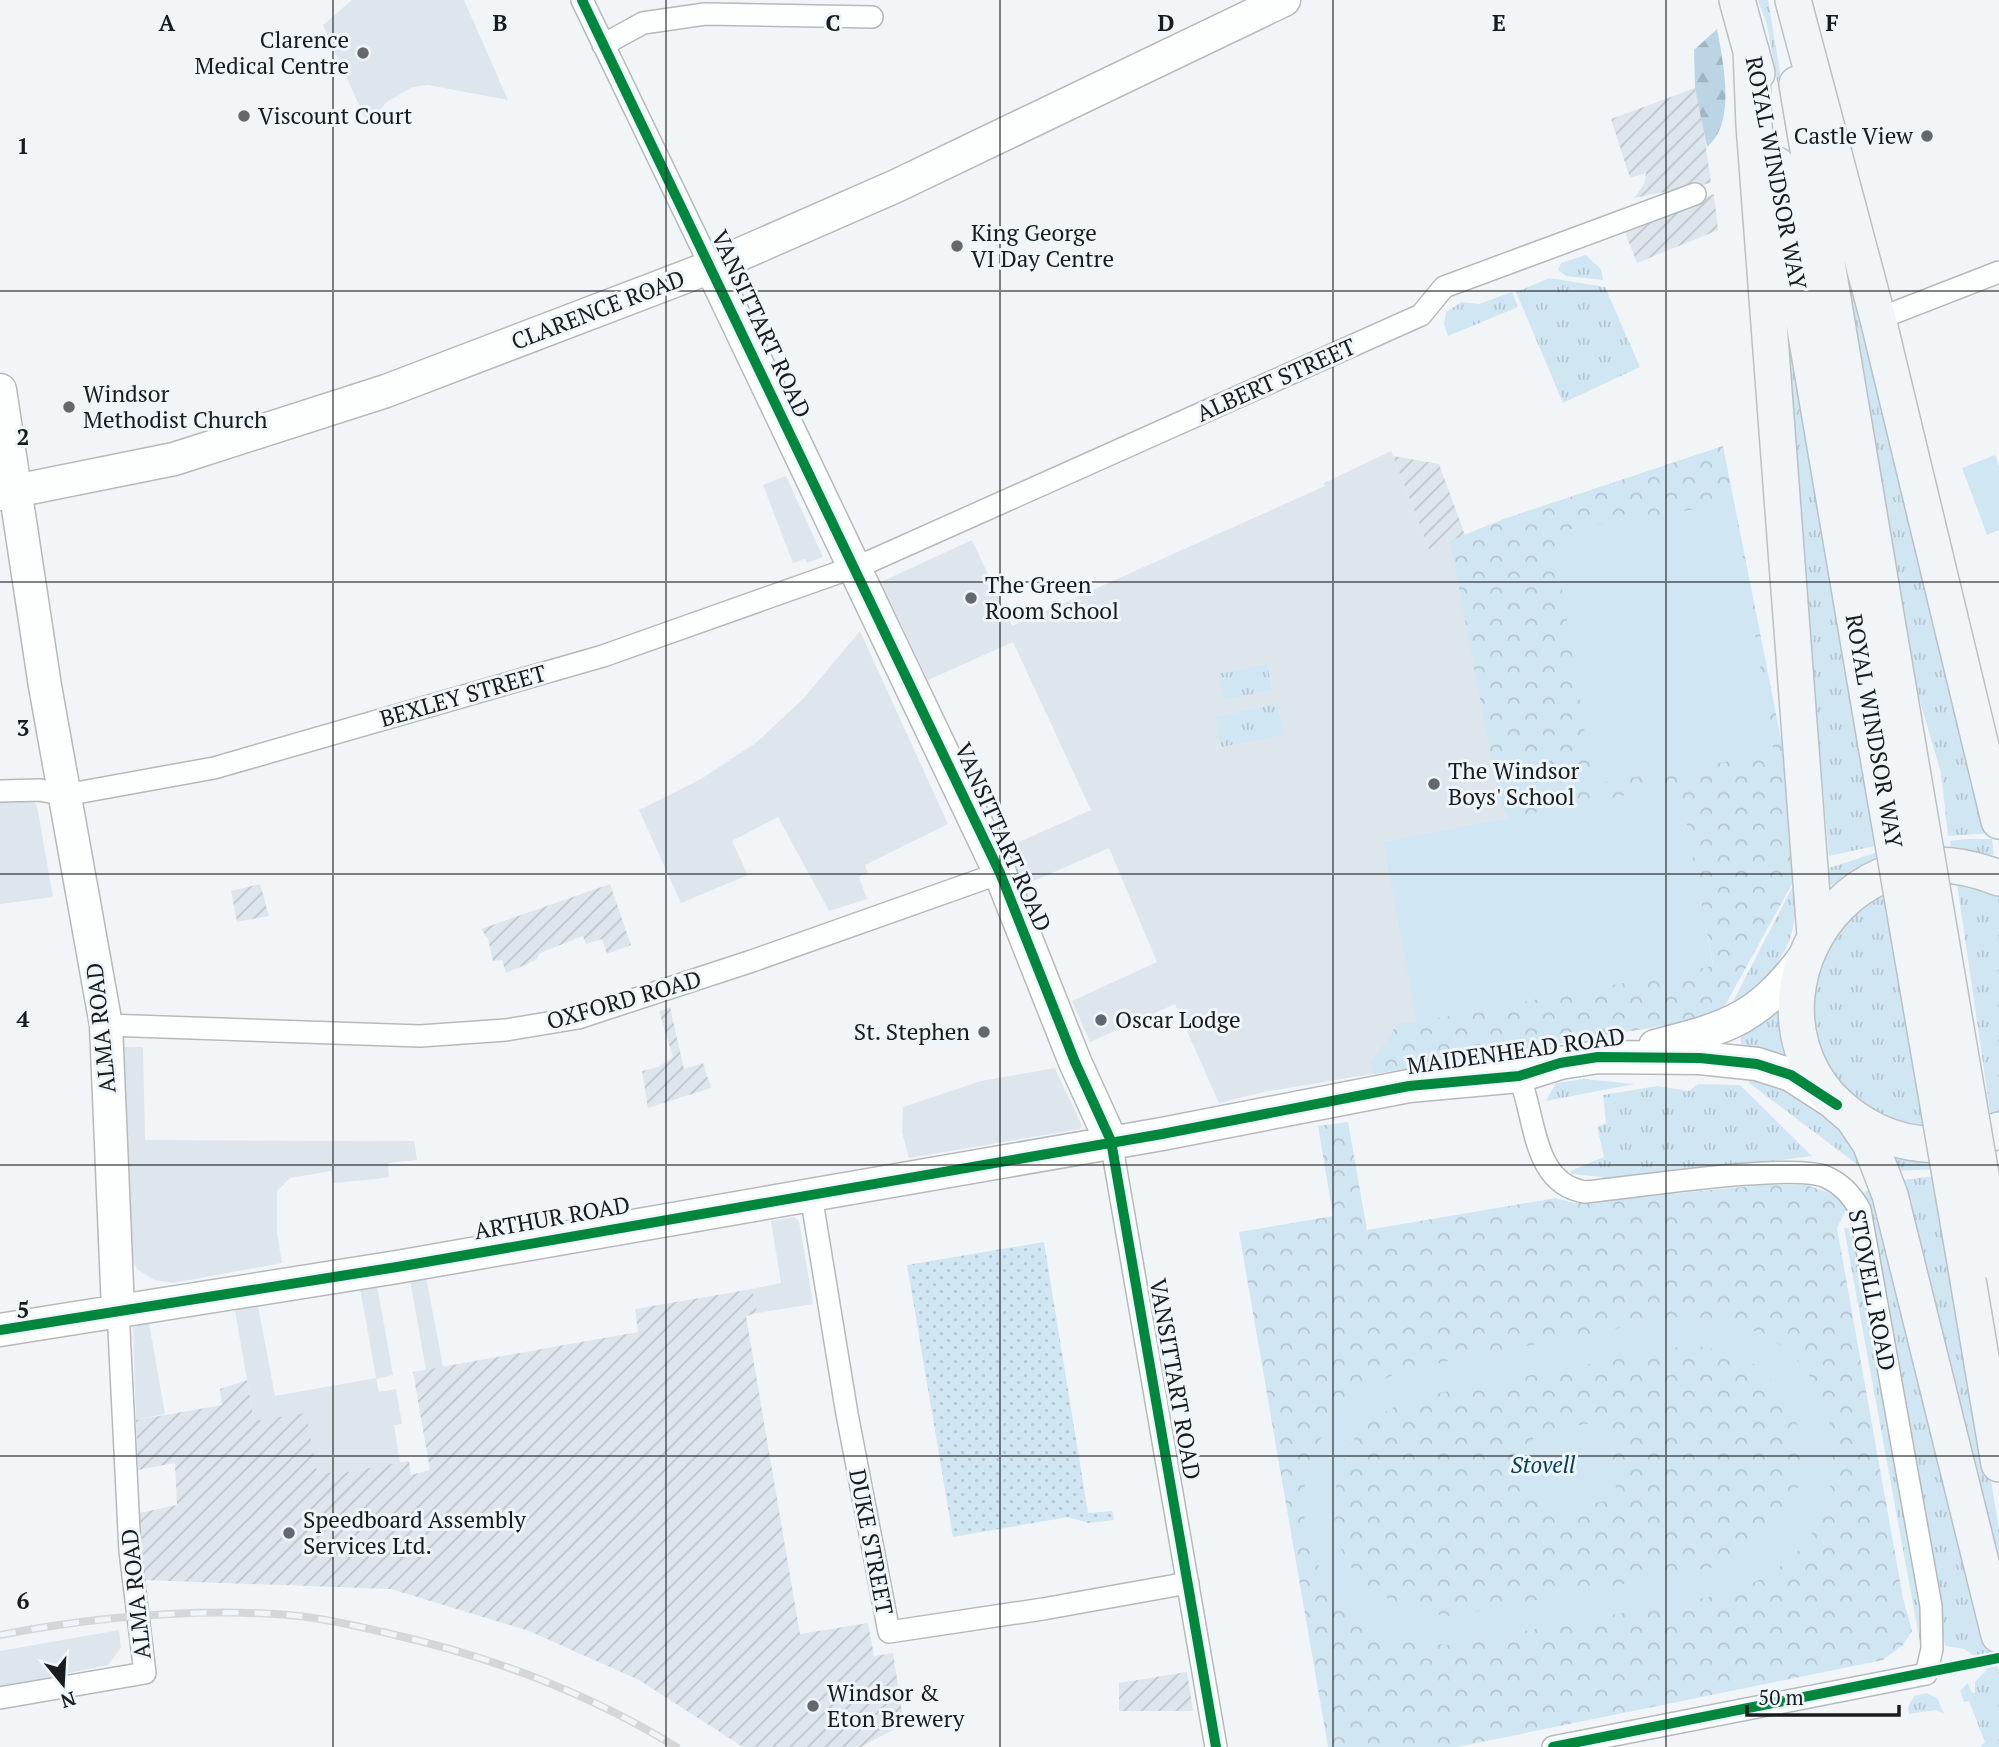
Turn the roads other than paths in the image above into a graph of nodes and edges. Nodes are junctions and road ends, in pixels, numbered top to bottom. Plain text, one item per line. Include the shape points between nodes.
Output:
1 (582, 0) edge
2 (1284, 0) edge
3 (1737, 0) edge
4 (1786, 0) edge
5 (1793, 0) edge
6 (872, 17) dead end
7 (603, 45) junction
8 (1751, 50) junction
9 (1695, 194) dead end
10 (711, 267) junction
11 (1999, 272) edge
12 (1878, 319) junction
13 (0, 390) edge
14 (7, 493) edge
15 (853, 569) junction
16 (1892, 742) junction
17 (0, 791) edge
18 (65, 794) junction
19 (1999, 821) edge
20 (1000, 873) junction
21 (1999, 878) edge
22 (1810, 945) junction
23 (106, 1025) junction
24 (1616, 1056) junction
25 (1520, 1076) junction
26 (1845, 1111) junction
27 (1999, 1130) edge
28 (1111, 1142) junction
29 (811, 1195) junction
30 (115, 1259) junction
31 (1987, 1270) edge
32 (158, 1303) junction
33 (118, 1310) junction
34 (75, 1318) junction
35 (0, 1330) edge
36 (1999, 1464) edge
37 (1188, 1583) junction
38 (1999, 1635) edge
39 (0, 1698) edge
40 (1216, 1747) edge
41 (1553, 1747) edge

1 - 7 street, VANSITTART ROAD
2 - 10 street, CLARENCE ROAD via 896,186
3 - 8 main road, ROYAL WINDSOR WAY
4 - 16 main road, ROYAL WINDSOR WAY
5 - 12 main road
6 - 7 street via 705,14 643,23
7 - 10 street, VANSITTART ROAD
8 - 16 main road, ROYAL WINDSOR WAY
8 - 22 main road
9 - 15 street, ALBERT STREET via 1444,287 1421,315
10 - 14 street, CLARENCE ROAD via 386,391 174,459
10 - 15 street, VANSITTART ROAD
11 - 12 street
12 - 19 main road
13 - 14 street, ALMA ROAD
14 - 18 street, ALMA ROAD
15 - 18 street, BEXLEY STREET via 603,656 227,765
15 - 20 street, VANSITTART ROAD
16 - 31 main road, ROYAL WINDSOR WAY, bridge
17 - 18 street, BEXLEY STREET
18 - 23 street, ALMA ROAD
20 - 23 street, OXFORD ROAD via 578,1018 506,1030 420,1036
20 - 28 street, VANSITTART ROAD
21 - 22 main road via 1958,865 1904,868 1860,887 1830,913
22 - 24 street, MAIDENHEAD ROAD via 1773,995 1735,1023
22 - 26 main road via 1797,993 1799,1034 1811,1067
23 - 30 street, ALMA ROAD
24 - 25 street, MAIDENHEAD ROAD via 1560,1063
24 - 26 street, MAIDENHEAD ROAD via 1757,1064 1791,1075
25 - 28 street, MAIDENHEAD ROAD via 1409,1086
25 - 41 street, STOVELL ROAD via 1541,1157 1569,1190 1784,1172 1825,1176 1852,1194 1860,1210 1933,1633 1926,1674
26 - 27 main road via 1882,1134 1918,1144 1961,1143
26 - 38 main road via 1870,1143 1890,1195
28 - 29 street, ARTHUR ROAD
28 - 37 street, VANSITTART ROAD
29 - 32 street, ARTHUR ROAD
29 - 37 street, DUKE STREET via 888,1632
30 - 32 street
30 - 33 street, ALMA ROAD
30 - 34 street
31 - 36 main road, ROYAL WINDSOR WAY
32 - 33 street, ARTHUR ROAD
33 - 34 street, ARTHUR ROAD
33 - 39 street, ALMA ROAD via 130,1551 145,1673
34 - 35 street, ARTHUR ROAD
37 - 40 street, VANSITTART ROAD

